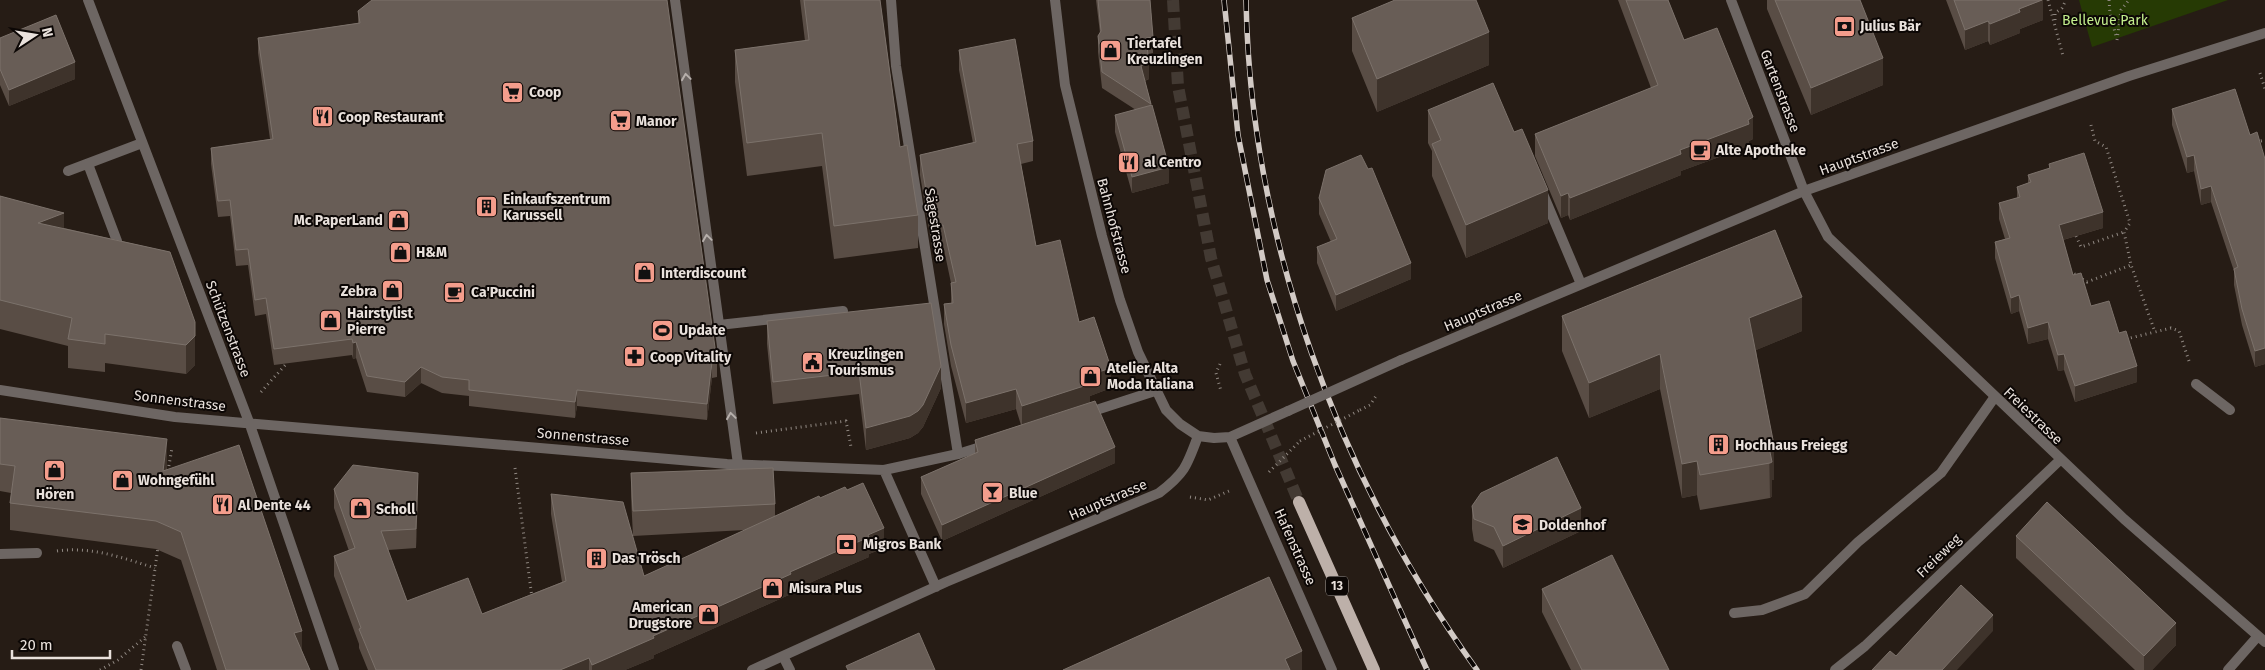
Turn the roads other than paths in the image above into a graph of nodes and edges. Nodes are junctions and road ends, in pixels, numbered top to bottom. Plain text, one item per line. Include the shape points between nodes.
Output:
1 (88, 0) edge
2 (675, 0) edge
3 (891, 0) edge
4 (1055, 0) edge
5 (1731, 0) edge
6 (2265, 33) edge
7 (142, 143) junction
8 (88, 164) junction
9 (68, 171) dead end
10 (1541, 188) edge
11 (1804, 191) junction
12 (117, 241) edge
13 (1582, 284) junction
14 (843, 311) edge
15 (719, 325) junction
16 (2196, 384) dead end
17 (0, 390) edge
18 (1155, 391) junction
19 (1994, 398) junction
20 (2230, 410) dead end
21 (1072, 418) edge
22 (249, 422) junction
23 (1198, 436) junction
24 (1230, 437) junction
25 (996, 442) edge
26 (958, 454) junction
27 (2060, 460) junction
28 (738, 464) junction
29 (884, 470) junction
30 (1299, 502) tunnel mouth
31 (0, 554) edge
32 (37, 554) road end
33 (936, 587) junction
34 (1734, 613) dead end
35 (2262, 639) edge
36 (177, 646) dead end
37 (783, 656) junction
38 (186, 670) edge
39 (334, 670) edge
40 (752, 670) edge
41 (790, 670) edge
42 (1332, 670) edge
43 (1374, 670) edge
44 (1835, 670) edge
45 (2228, 670) edge

1 - 7 street, Schützenstrasse
15 -> 2 street
3 - 26 street, Sägestrasse via 896,66
4 - 18 street, Bahnhofstrasse via 1065,85 1102,236 1120,300
5 - 11 street, Gartenstrasse
6 - 11 street, Hauptstrasse via 2129,76
7 - 8 street
7 - 22 street, Schützenstrasse
8 - 9 street
8 - 12 street
10 - 13 street
11 - 13 street, Hauptstrasse
11 - 19 street, Freiestrasse via 1828,238
13 - 24 street, Hauptstrasse, bridge
14 - 15 street
28 -> 15 street
16 - 20 street
17 - 22 street, Sonnenstrasse via 175,417
18 - 21 street
18 - 23 street, Bahnhofstrasse via 1166,410
19 - 27 street, Freiestrasse
19 - 34 street via 1941,473 1858,542 1805,594 1762,610
22 - 28 street, Sonnenstrasse
22 - 39 street, Schützenstrasse
23 - 24 street, Hauptstrasse
23 - 33 street, Hauptstrasse via 1189,464 1159,493
24 - 42 street, Hafenstrasse
25 - 26 street, Sonnenstrasse
26 - 29 street, Sonnenstrasse
27 - 35 street, Freiestrasse
27 - 44 street, Freieweg via 1865,646
28 - 29 street, Sonnenstrasse
29 - 33 street
30 - 43 main road, Hafenstrasse / 13
31 - 32 street
33 - 37 street, Hauptstrasse
35 - 45 street
36 - 38 street
37 - 40 street, Hauptstrasse
37 - 41 street

